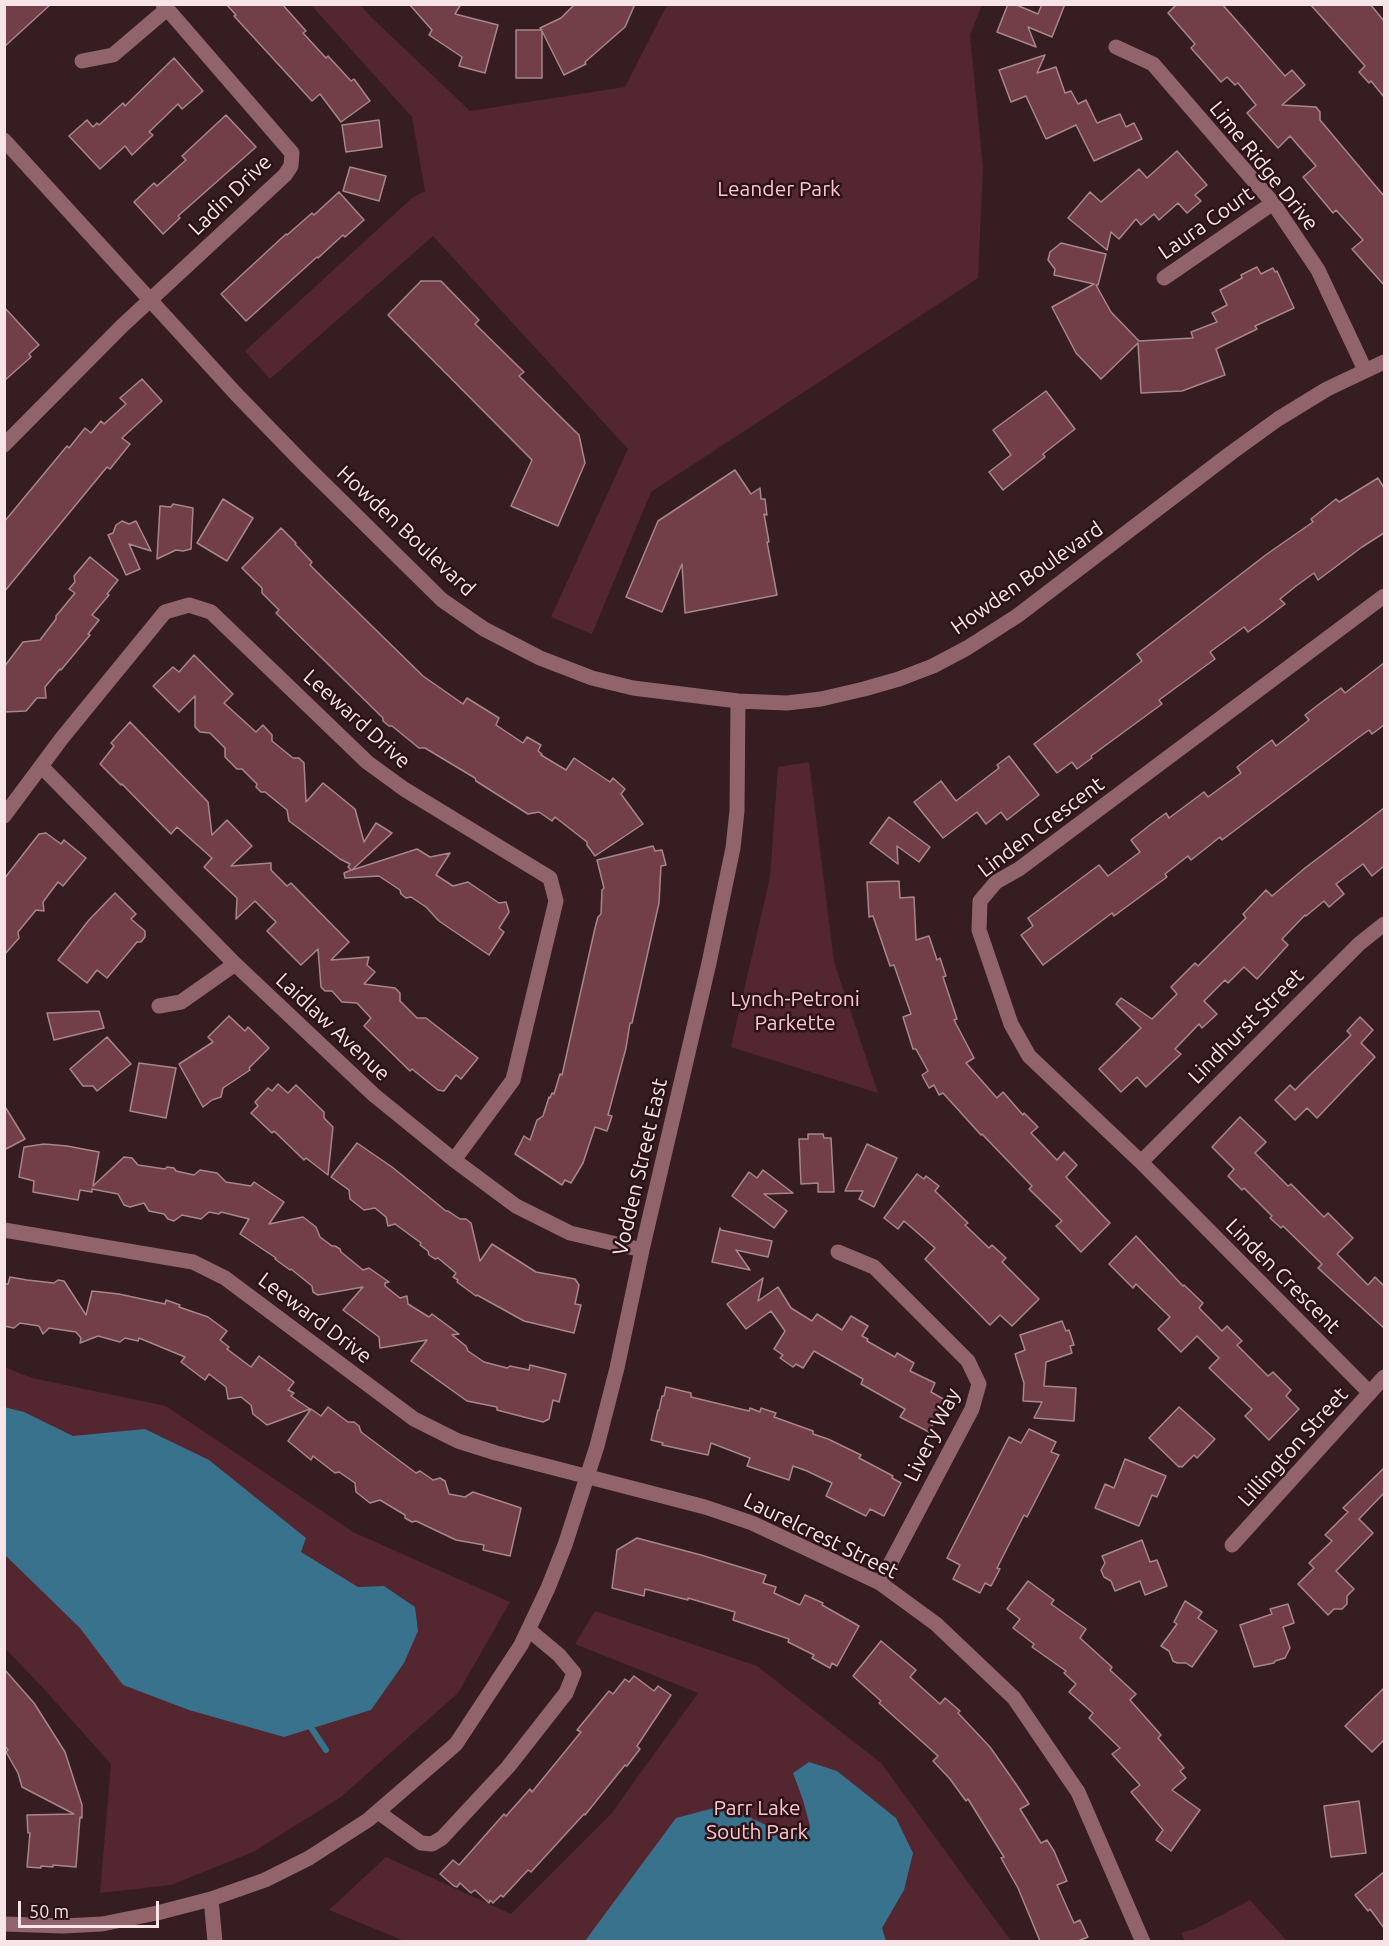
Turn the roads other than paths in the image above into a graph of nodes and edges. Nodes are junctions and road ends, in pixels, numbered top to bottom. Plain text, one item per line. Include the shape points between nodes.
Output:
1 (165, 7) edge
2 (1116, 47) dead end
3 (82, 61) dead end
4 (4, 140) edge
5 (1272, 203) junction
6 (1164, 278) dead end
7 (151, 300) junction
8 (1384, 362) edge
9 (1365, 370) junction
10 (5, 442) edge
11 (1384, 596) edge
12 (738, 701) junction
13 (42, 767) junction
14 (4, 816) edge
15 (1384, 924) edge
16 (235, 964) junction
17 (159, 1006) dead end
18 (454, 1160) junction
19 (1141, 1162) junction
20 (4, 1230) edge
21 (642, 1250) junction
22 (838, 1252) dead end
23 (1384, 1377) edge
24 (1370, 1393) junction
25 (587, 1477) junction
26 (1232, 1545) dead end
27 (880, 1583) junction
28 (528, 1630) junction
29 (378, 1812) junction
30 (211, 1899) junction
31 (4, 1924) edge
32 (215, 1941) edge
33 (1143, 1941) edge

1 - 3 street via 113,55
1 - 7 street, Ladin Drive via 292,153 285,175
2 - 5 street, Lime Ridge Drive via 1153,64
4 - 7 street, Howden Boulevard
5 - 6 street, Laura Court
5 - 9 street, Lime Ridge Drive via 1318,270
7 - 10 street
7 - 12 street, Howden Boulevard via 304,464 442,600 540,658 592,678 633,688
8 - 9 street, Howden Boulevard
9 - 12 street, Howden Boulevard via 1269,426 1017,616 933,666 900,679 821,699 787,703
11 - 19 street, Linden Crescent via 996,882 980,901 979,930 1011,1024 1029,1056
12 - 21 street, Vodden Street East via 733,848
13 - 14 street, Leeward Drive
13 - 16 street, Laidlaw Avenue
13 - 18 street, Leeward Drive via 165,612 189,605 211,612 367,762 550,878 556,901 513,1080
15 - 19 street, Lindhurst Street via 1359,944
16 - 17 street via 181,1002
16 - 18 street, Laidlaw Avenue via 374,1095
18 - 21 street, Laidlaw Avenue via 516,1206 570,1233
19 - 24 street, Linden Crescent
20 - 25 street, Leeward Drive via 193,1262 225,1278 414,1419 458,1441
21 - 25 street, Vodden Street East via 602,1430
22 - 27 street, Livery Way via 874,1267 968,1361 979,1384 972,1409
23 - 24 street, Lillington Street
24 - 26 street, Lillington Street
25 - 27 street, Laurelcrest Street via 752,1523
25 - 28 street, Vodden Street East via 552,1577
27 - 33 street, Laurelcrest Street via 936,1624 1014,1698 1078,1792
28 - 29 street, Vodden Street East via 456,1744
28 - 29 street via 574,1673 566,1693 508,1767 432,1844 421,1843
29 - 30 street, Vodden Street East via 309,1858
30 - 31 street, Vodden Street East via 102,1924
30 - 32 street

